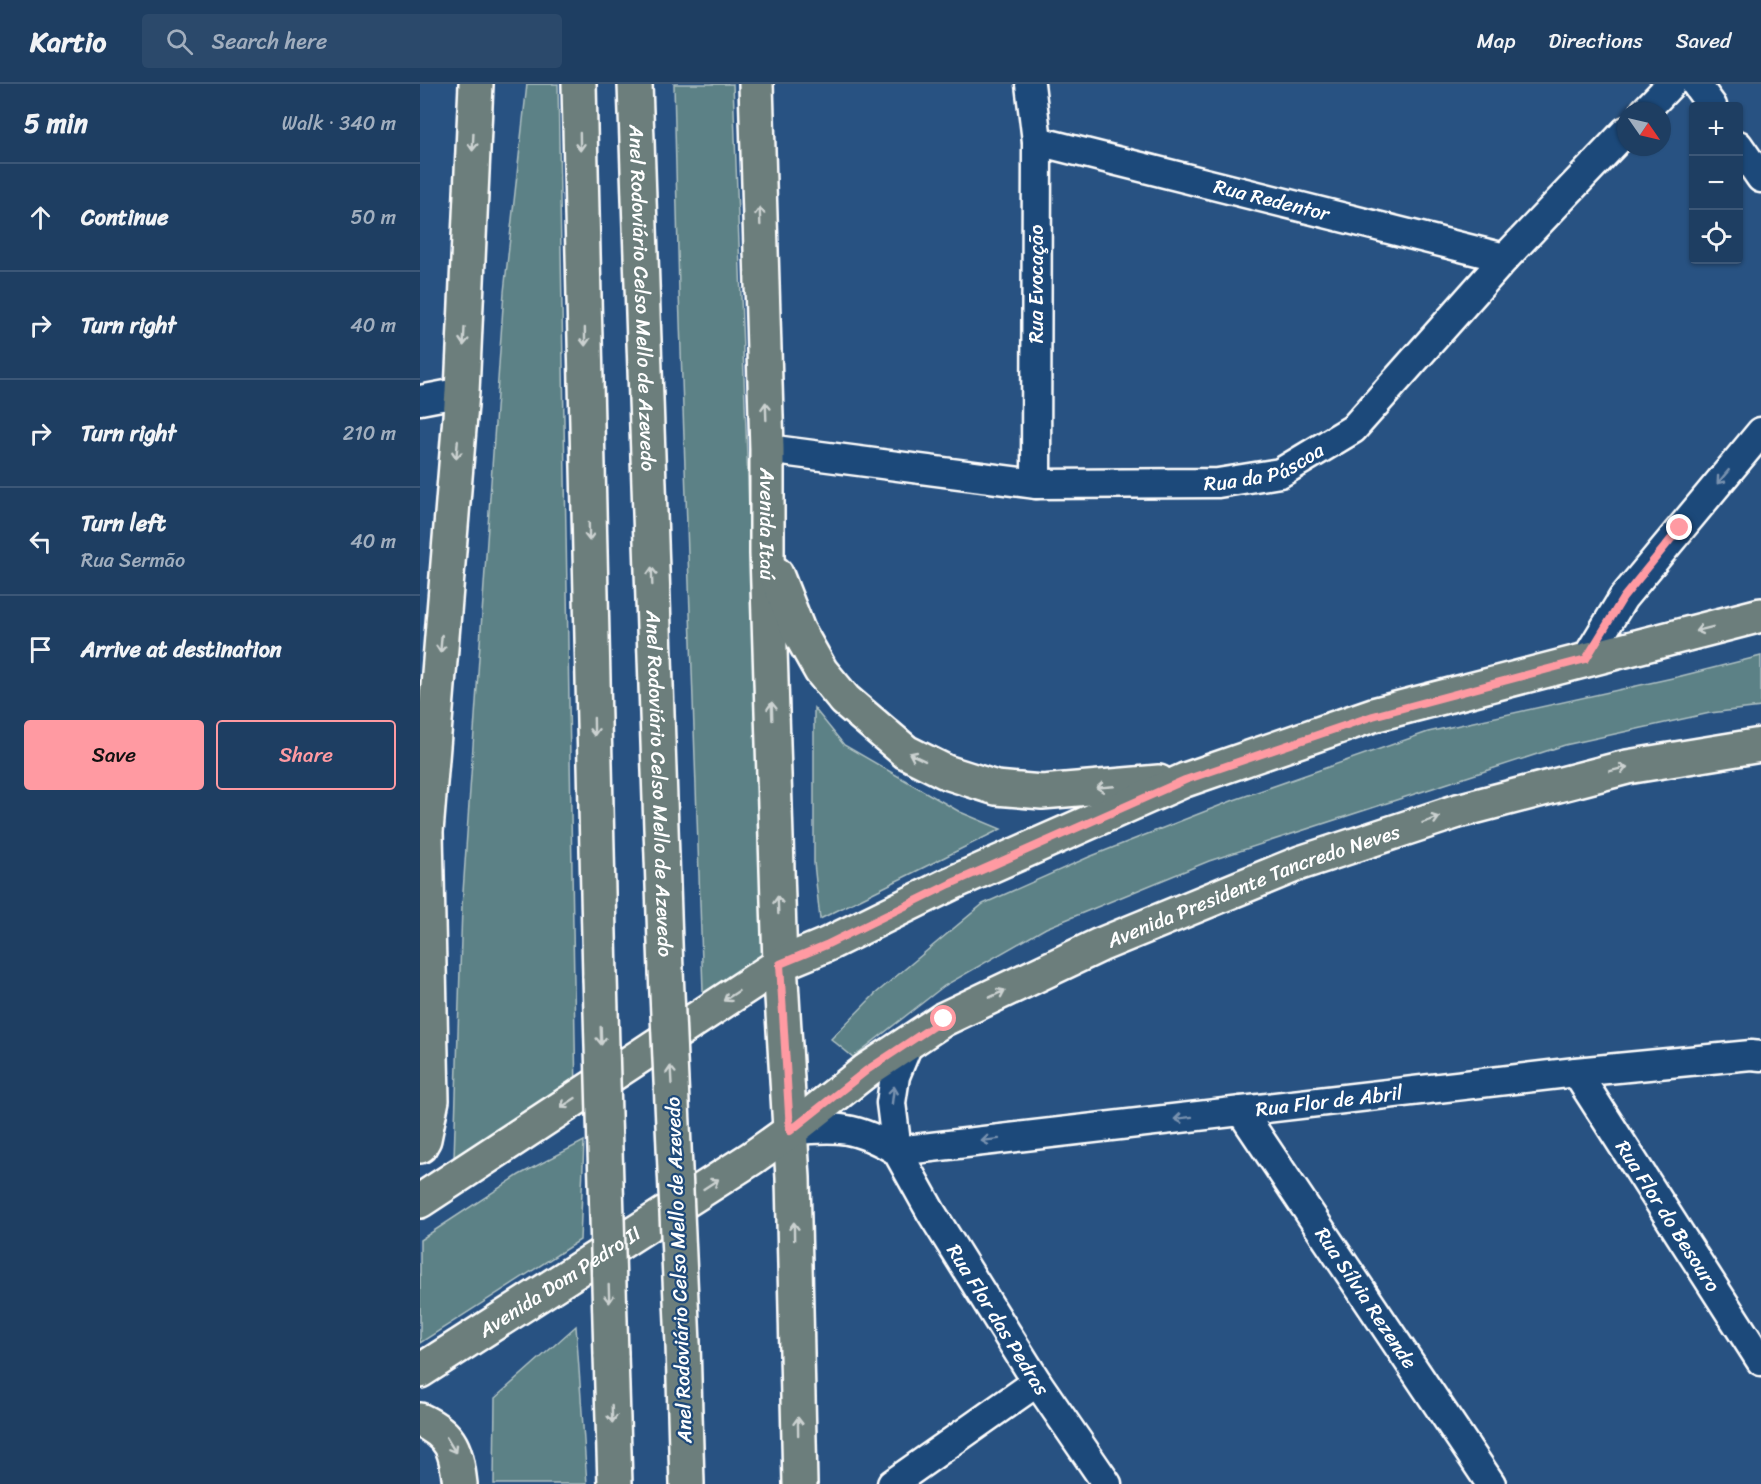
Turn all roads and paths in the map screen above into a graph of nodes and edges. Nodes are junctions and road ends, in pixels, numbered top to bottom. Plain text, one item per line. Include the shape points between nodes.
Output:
1 (476, 84) edge
2 (579, 84) edge
3 (635, 84) edge
4 (756, 84) edge
5 (1030, 84) edge
6 (1671, 84) edge
7 (1696, 84) edge
8 (1654, 102) edge
9 (1709, 102) edge
10 (1617, 140) edge
11 (1037, 141) junction
12 (1743, 152) edge
13 (1761, 178) edge
14 (1505, 258) junction
15 (462, 392) junction
16 (420, 400) edge
17 (1761, 432) edge
18 (767, 449) junction
19 (1036, 484) junction
20 (767, 554) junction
21 (1761, 615) edge
22 (1586, 659) junction
23 (1761, 745) edge
24 (1185, 780) junction
25 (780, 964) junction
26 (909, 1041) junction
27 (1761, 1056) edge
28 (1576, 1072) junction
29 (1241, 1111) junction
30 (790, 1131) junction
31 (420, 1146) edge
32 (897, 1151) junction
33 (420, 1201) edge
34 (1761, 1361) edge
35 (420, 1371) edge
36 (1037, 1382) junction
37 (420, 1420) edge
38 (460, 1484) edge
39 (615, 1484) edge
40 (687, 1484) edge
41 (800, 1484) edge
42 (892, 1484) edge
43 (1107, 1484) edge
44 (1491, 1484) edge

1 -> 15 main road
2 -> 39 main road, bridge
40 -> 3 main road, Anel Rodoviário Celso Mello de Azevedo, bridge
18 -> 4 main road, Avenida Itaú
5 - 11 street, Rua Evocação
6 - 8 street
7 - 9 street
10 - 14 street, Rua da Páscoa
11 - 14 street, Rua Redentor
11 - 19 street, Rua Evocação
12 - 13 street
14 - 19 street, Rua da Páscoa via 1353,429 1280,473 1218,483
15 - 16 street
15 -> 31 main road via 426,832 432,1100
17 -> 22 street via 1623,598
18 - 19 street, Rua da Páscoa
18 - 20 main road, Avenida Itaú
24 -> 20 main road via 1042,792 996,788 946,772 906,752 845,700 821,671 798,630
25 -> 20 main road, Avenida Itaú
21 -> 22 main road
22 - 24 main road via 1373,716
26 -> 23 main road, Avenida Presidente Tancredo Neves via 944,1019 1100,945 1300,863 1458,811 1616,770
24 - 25 main road
25 - 30 main road
25 -> 33 main road
26 - 30 main road, Avenida Presidente Tancredo Neves
32 -> 26 street, Rua Flor das Pedras via 891,1103 895,1076
27 - 28 street, Rua Flor de Abril
28 - 29 street, Rua Flor de Abril
28 - 34 street, Rua Flor do Besouro
29 -> 32 street, Rua Flor de Abril
29 - 44 street, Rua Sílvia Rezende
30 - 32 street via 825,1127 856,1130
35 -> 30 main road, Avenida Dom Pedro II
41 -> 30 main road
32 - 36 street, Rua Flor das Pedras
36 - 42 street
36 - 43 street, Rua Flor das Pedras
37 -> 38 main road via 445,1436 456,1454

